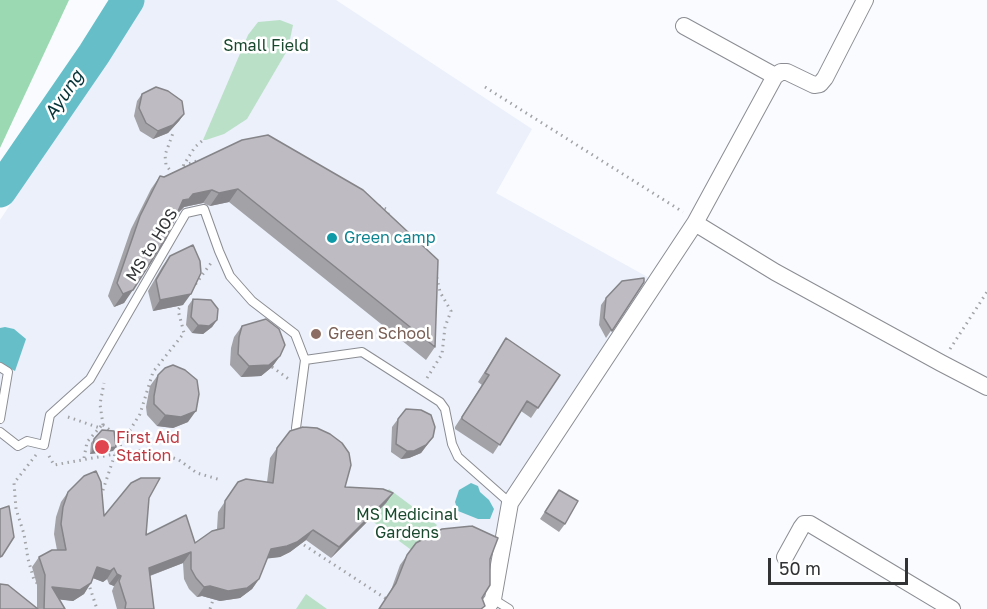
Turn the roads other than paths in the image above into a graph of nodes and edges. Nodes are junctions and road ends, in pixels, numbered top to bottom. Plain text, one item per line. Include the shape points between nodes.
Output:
1 (865, 0) edge
2 (684, 26) dead end
3 (775, 76) junction
4 (696, 223) junction
5 (305, 360) junction
6 (0, 367) edge
7 (987, 387) edge
8 (0, 419) edge
9 (296, 428) edge
10 (0, 432) edge
11 (510, 503) junction
12 (785, 557) dead end
13 (489, 604) edge
14 (509, 609) edge
15 (952, 609) edge

1 - 3 street via 820,84 787,72
2 - 3 street
3 - 4 street
4 - 7 street via 775,272
4 - 11 street
5 - 9 lane
5 - 10 lane, MS to HOS via 295,334 252,301 230,276 204,209 186,213 90,379 52,414 44,445 27,441 18,446
5 - 11 lane via 362,352 440,402 458,457
6 - 8 lane via 8,372
11 - 13 street
12 - 15 street via 804,524 810,524
13 - 14 lane

